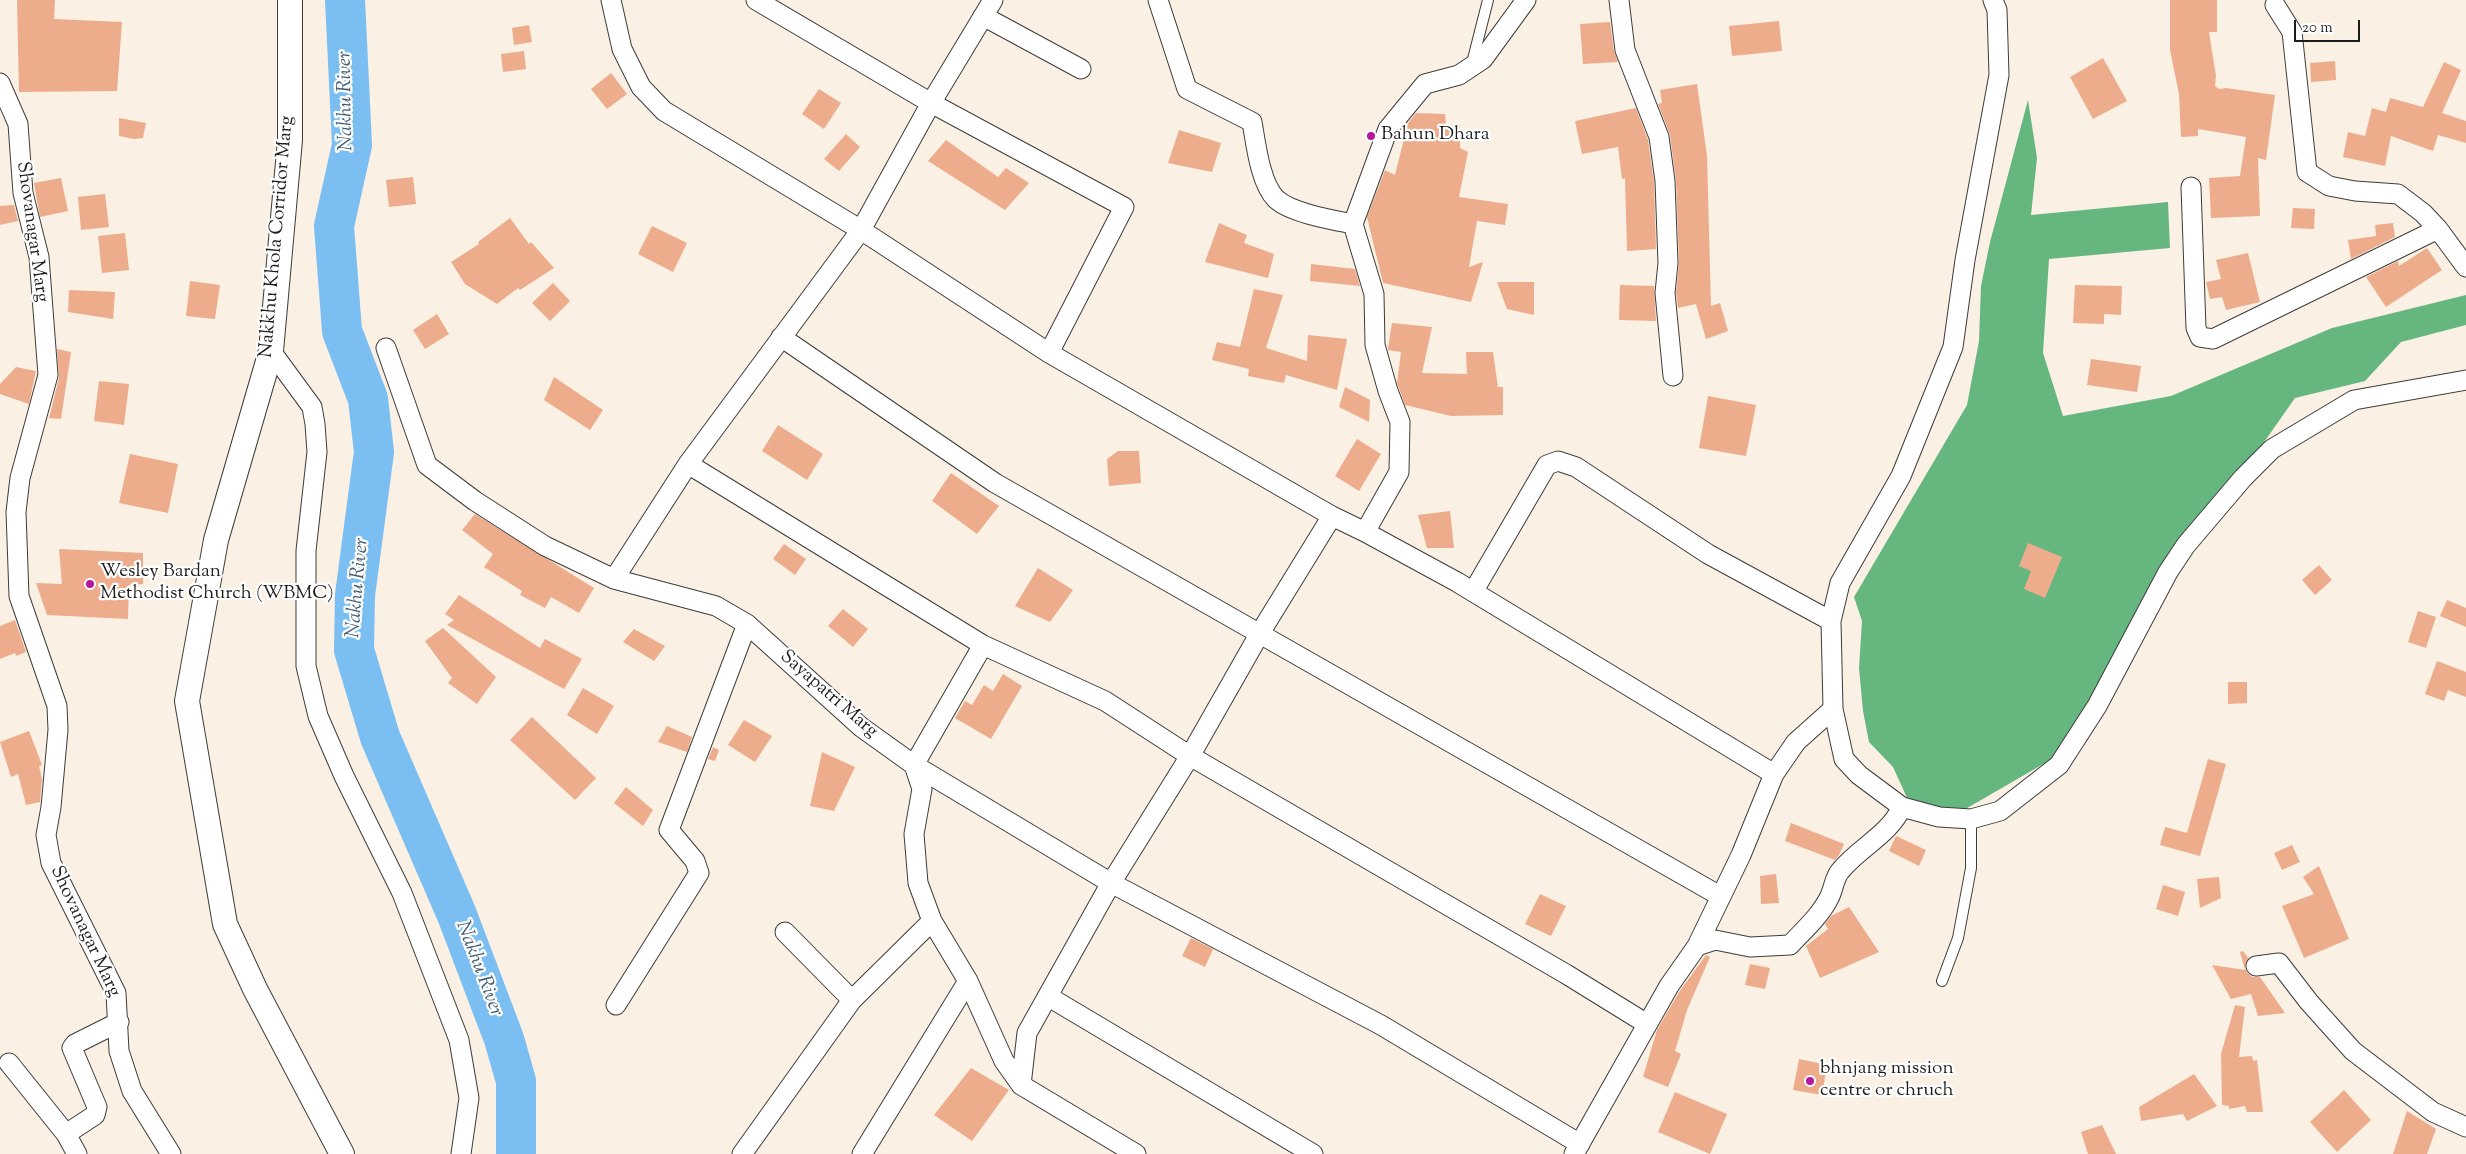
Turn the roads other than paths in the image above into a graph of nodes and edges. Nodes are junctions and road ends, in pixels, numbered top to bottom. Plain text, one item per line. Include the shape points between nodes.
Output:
1 (290, 0) edge
2 (611, 0) edge
3 (756, 0) edge
4 (1158, 0) edge
5 (1488, 0) edge
6 (1526, 0) edge
7 (1619, 0) edge
8 (1992, 0) edge
9 (2275, 5) dead end
10 (988, 8) edge
11 (1471, 67) junction
12 (1081, 69) dead end
13 (0, 83) edge
14 (931, 103) junction
15 (2191, 187) dead end
16 (1353, 224) junction
17 (861, 230) junction
18 (2438, 230) junction
19 (2463, 256) edge
20 (781, 337) junction
21 (386, 348) dead end
22 (271, 351) junction
23 (1049, 352) junction
24 (1673, 376) dead end
25 (2466, 380) edge
26 (688, 464) junction
27 (1332, 516) junction
28 (1366, 532) junction
29 (614, 579) junction
30 (1473, 592) junction
31 (1831, 621) junction
32 (747, 624) junction
33 (1260, 633) junction
34 (983, 644) junction
35 (1833, 709) junction
36 (1190, 756) junction
37 (914, 766) junction
38 (1774, 774) junction
39 (1902, 807) junction
40 (1971, 819) junction
41 (1111, 883) junction
42 (1720, 896) junction
43 (932, 921) junction
44 (785, 932) dead end
45 (1697, 946) junction
46 (2256, 966) dead end
47 (968, 981) junction
48 (1942, 982) dead end
49 (1049, 997) junction
50 (852, 1000) junction
51 (616, 1005) dead end
52 (119, 1022) junction
53 (1647, 1024) junction
54 (10, 1063) dead end
55 (1021, 1085) junction
56 (2466, 1127) edge
57 (66, 1134) junction
58 (1577, 1149) edge
59 (77, 1154) edge
60 (171, 1154) edge
61 (342, 1154) edge
62 (461, 1154) edge
63 (742, 1154) edge
64 (862, 1154) edge
65 (1136, 1154) edge
66 (1313, 1154) edge

1 - 22 street, Nakkhu Khola Corridor Marg via 290,140
2 - 17 street via 622,49 641,88 664,111
3 - 14 street
4 - 16 street via 1187,89 1252,122 1263,176 1276,199 1306,214
5 - 11 lane
6 - 11 street via 1483,60
7 - 24 street via 1625,50 1659,137 1668,263 1665,293
8 - 31 street via 1997,10 1999,75 1953,347 1901,476 1840,583
9 - 18 street via 2292,32 2307,172 2329,186 2398,194 2424,213
10 - 12 street
10 - 14 street
11 - 16 street via 1425,84 1388,129
13 - 52 street, Shovanagar Marg via 18,124 23,193 39,257 48,375 20,478 16,512 19,596 57,706 53,788 46,836 51,863 116,993
14 - 17 street
14 - 23 street via 1124,207
15 - 18 street via 2196,328 2200,337 2213,339
16 - 28 street via 1374,294 1375,345 1400,422 1399,472
17 - 20 street
17 - 23 street
18 - 19 street
20 - 26 street
20 - 33 street via 995,483
21 - 29 street, Sayapatri Marg via 427,465 475,501 545,546
22 - 61 street, Nakkhu Khola Corridor Marg via 216,540 187,701 225,924
22 - 62 street via 312,407 315,424 318,452 306,551 306,666 318,716 402,893 459,1040 469,1098
23 - 27 street
25 - 40 street via 2354,400 2272,449 2243,478 2182,552 2097,706 2059,765 2000,811
26 - 29 street
26 - 34 street
27 - 28 street
27 - 33 street
28 - 30 street
29 - 32 street, Sayapatri Marg via 716,606
30 - 31 street via 1547,465 1558,461 1576,467 1708,554
30 - 38 street
31 - 35 street
32 - 37 street, Sayapatri Marg via 861,727
32 - 51 street via 669,830 695,861 699,873
33 - 36 street
33 - 42 street
34 - 36 street via 1105,701
34 - 37 street
35 - 38 street via 1796,742
35 - 39 street via 1844,759 1859,776
36 - 41 street
36 - 53 street
37 - 41 street, Sayapatri Marg
37 - 43 street via 922,789 914,834 918,884
38 - 42 street via 1741,855
39 - 40 street via 1939,817
39 - 45 street via 1880,836 1857,851 1839,872 1829,899 1790,945 1750,947 1715,940
40 - 48 lane via 1971,868 1958,938
41 - 49 street
41 - 58 street, Sayapatri Marg via 1381,1025
42 - 45 street
43 - 47 street
43 - 50 street
44 - 50 street
45 - 53 street
46 - 56 street via 2279,964 2353,1051 2433,1112
47 - 55 street via 1004,1061
47 - 64 street
49 - 55 street via 1027,1032
49 - 66 street
50 - 63 street
52 - 57 street via 72,1048 98,1107
52 - 60 street, Shovanagar Marg via 119,1051 132,1091
53 - 58 street
54 - 57 street
55 - 65 street
57 - 59 street

